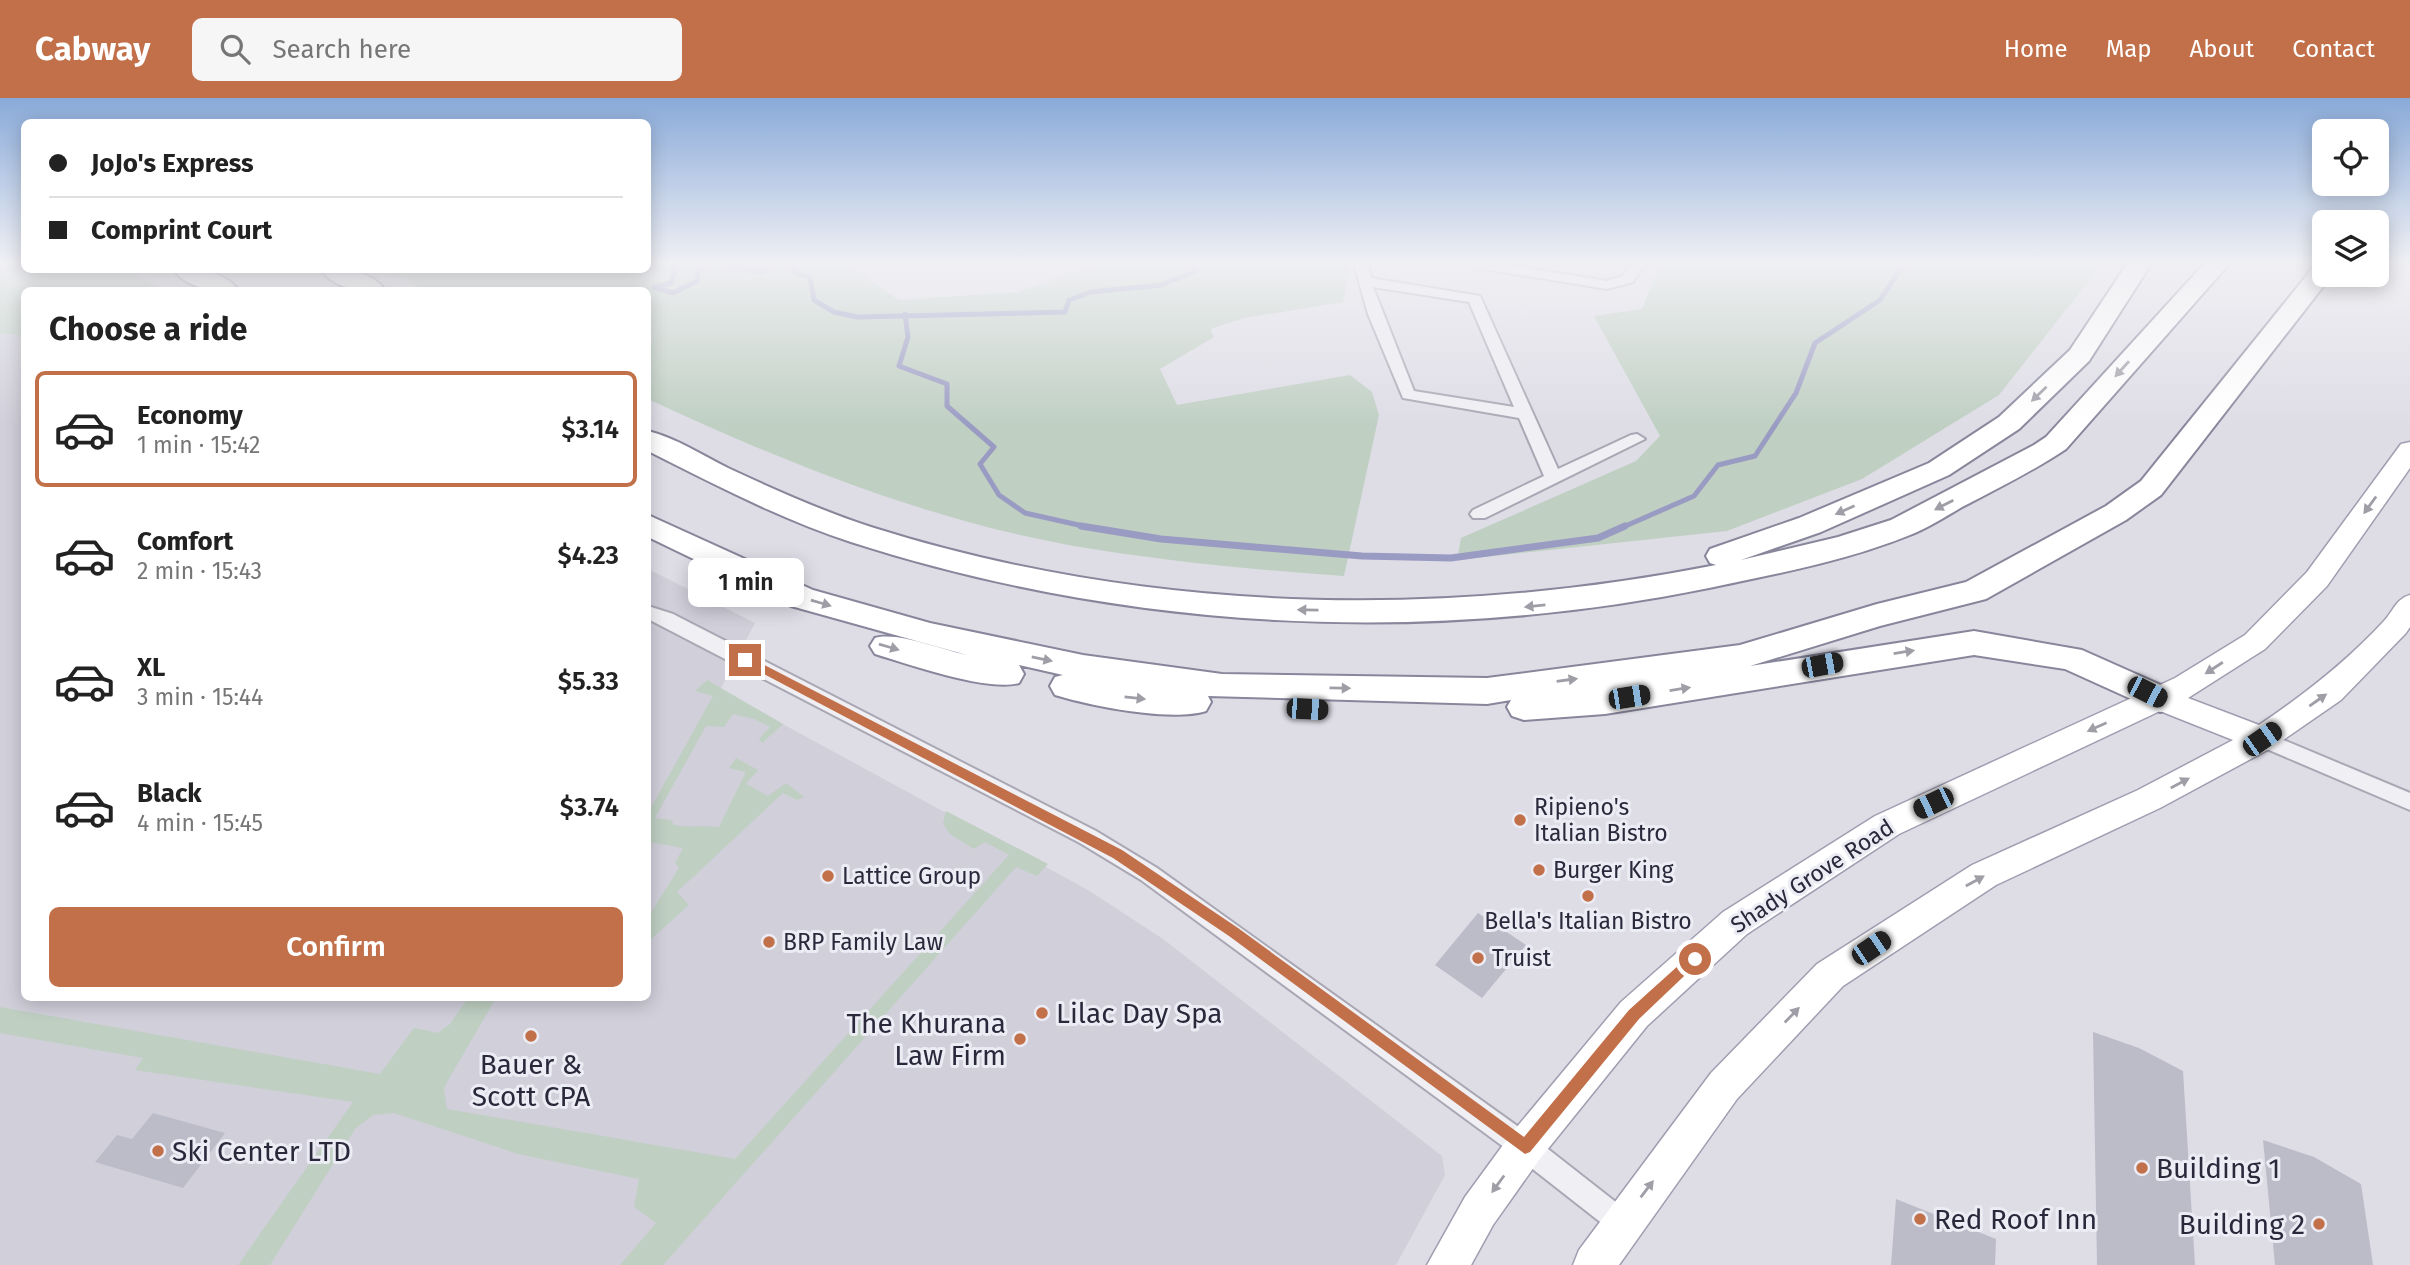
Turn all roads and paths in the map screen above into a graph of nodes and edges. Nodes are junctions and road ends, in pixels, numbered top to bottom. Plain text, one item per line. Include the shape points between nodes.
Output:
1 (1378, 318) edge
2 (1483, 318) edge
3 (2104, 318) edge
4 (2168, 318) edge
5 (2285, 318) edge
6 (1525, 414) junction
7 (1637, 439) dead end
8 (651, 441) edge
9 (2410, 450) edge
10 (1553, 478) junction
11 (1479, 514) dead end
12 (651, 526) edge
13 (651, 544) edge
14 (1597, 599) junction
15 (2410, 605) edge
16 (651, 613) edge
17 (2160, 699) junction
18 (2262, 739) junction
19 (2410, 802) edge
20 (1525, 1147) junction
21 (1622, 1223) junction
22 (1448, 1265) edge
23 (1594, 1265) edge

1 - 6 street via 1408,395
2 - 6 street
3 -> 14 highway via 2080,355 2009,422 1939,469 1810,525
4 -> 14 highway via 2056,443 1897,529 1679,586
12 -> 5 highway via 802,598 930,635 1083,667 1222,686 1487,691 1740,657 1975,591 2116,513 2151,488
6 - 10 street
7 - 10 street
14 -> 8 highway via 1466,613 1232,609 1113,594 975,566 861,534 768,499
9 -> 17 main road, Shady Grove Road via 2317,579 2255,642
10 - 11 street
13 -> 17 highway via 673,559 812,624 937,661 1131,698 1357,712 1488,710 1605,701 1974,643 2070,658
18 -> 15 main road via 2330,692
16 - 20 street via 1118,854 1234,932
17 - 18 main road
17 -> 20 main road, Shady Grove Road via 1887,825 1754,910 1634,1014
18 - 19 street
21 -> 18 main road via 1724,1086 1830,975 1984,875 2149,799
20 - 21 street
20 -> 22 main road, Shady Grove Road via 1479,1211
21 - 23 main road

